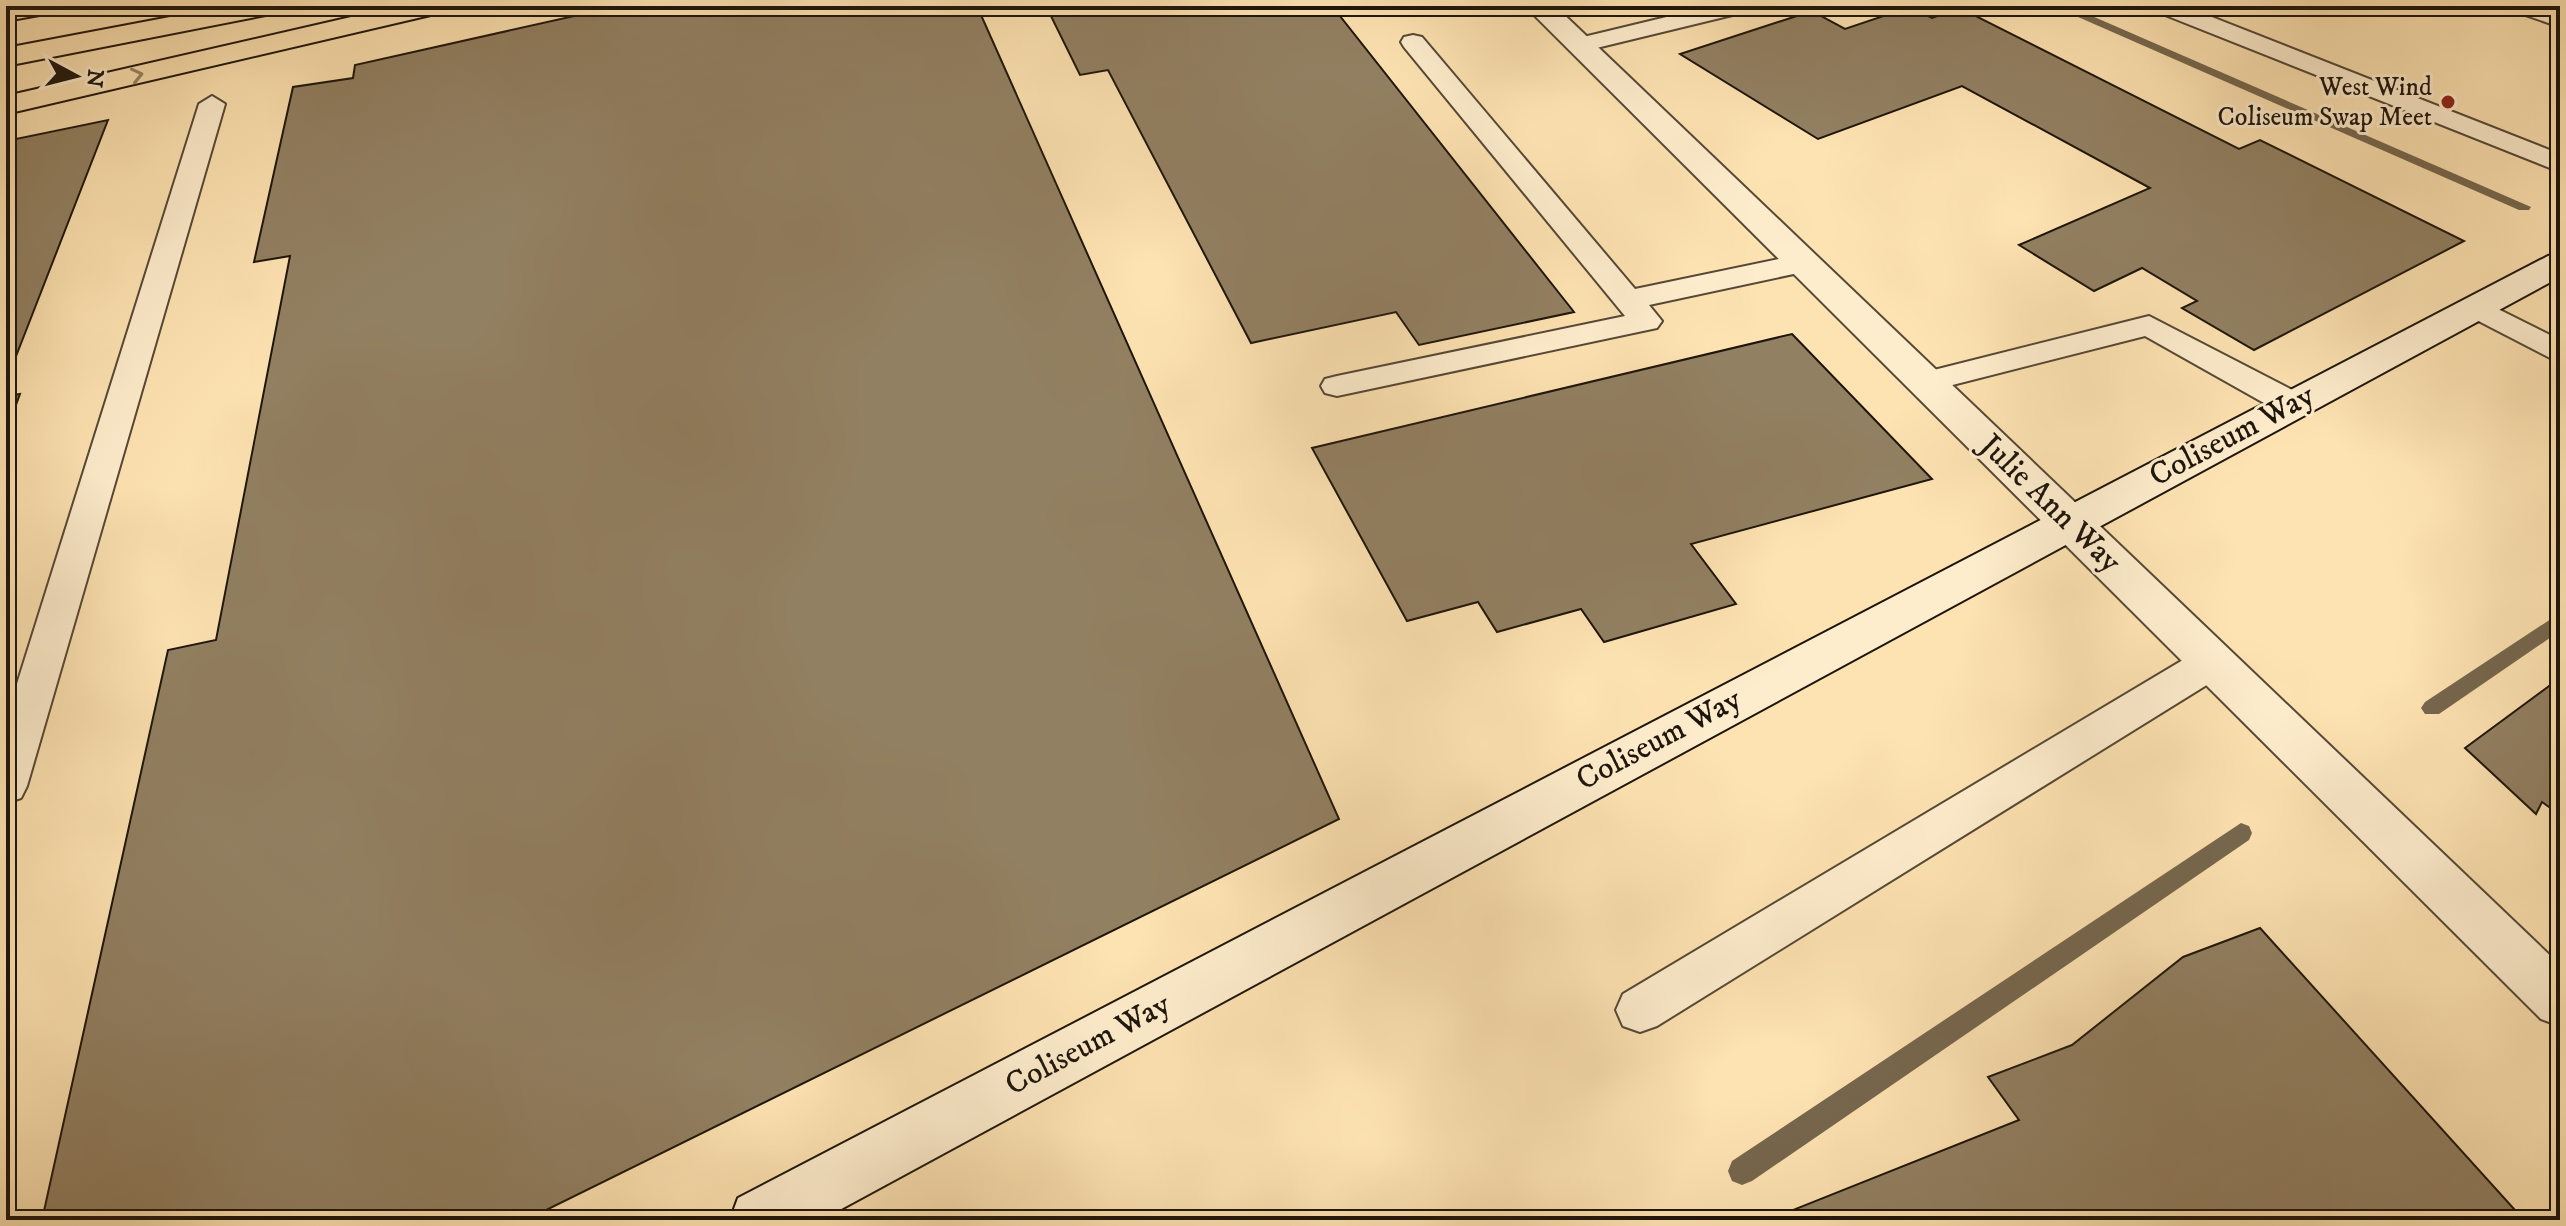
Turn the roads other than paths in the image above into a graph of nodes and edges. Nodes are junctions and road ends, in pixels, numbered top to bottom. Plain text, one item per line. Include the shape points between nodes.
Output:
1 (46, 6) edge
2 (271, 6) edge
3 (435, 6) edge
4 (1539, 6) edge
5 (1741, 6) edge
6 (2163, 6) edge
7 (2522, 6) edge
8 (6, 13) edge
9 (2560, 20) edge
10 (1413, 42) dead end
11 (1580, 45) junction
12 (6, 57) edge
13 (212, 104) dead end
14 (6, 105) edge
15 (2560, 164) edge
16 (1803, 263) junction
17 (2560, 263) edge
18 (1628, 300) junction
19 (2476, 307) junction
20 (2560, 353) edge
21 (1925, 382) junction
22 (1337, 386) dead end
23 (2292, 404) junction
24 (2068, 522) junction
25 (2212, 662) junction
26 (6, 786) edge
27 (2560, 1001) edge
28 (1640, 1010) dead end
29 (760, 1220) edge

1 - 8 highway
2 - 12 highway
14 -> 3 highway
4 - 11 street, Julie Ann Way
5 - 11 lane
6 - 15 lane
7 - 9 lane
10 - 18 lane
11 - 16 street, Julie Ann Way
13 - 26 lane
16 - 18 lane
16 - 21 street, Julie Ann Way
17 - 19 street, Coliseum Way
18 - 22 lane via 1646,321
19 - 20 lane
19 - 23 street, Coliseum Way
21 - 23 lane via 2149,325
21 - 24 street, Julie Ann Way
23 - 24 street, Coliseum Way
24 - 25 street, Julie Ann Way
24 - 29 street, Coliseum Way
25 - 27 street, Julie Ann Way
25 - 28 lane

